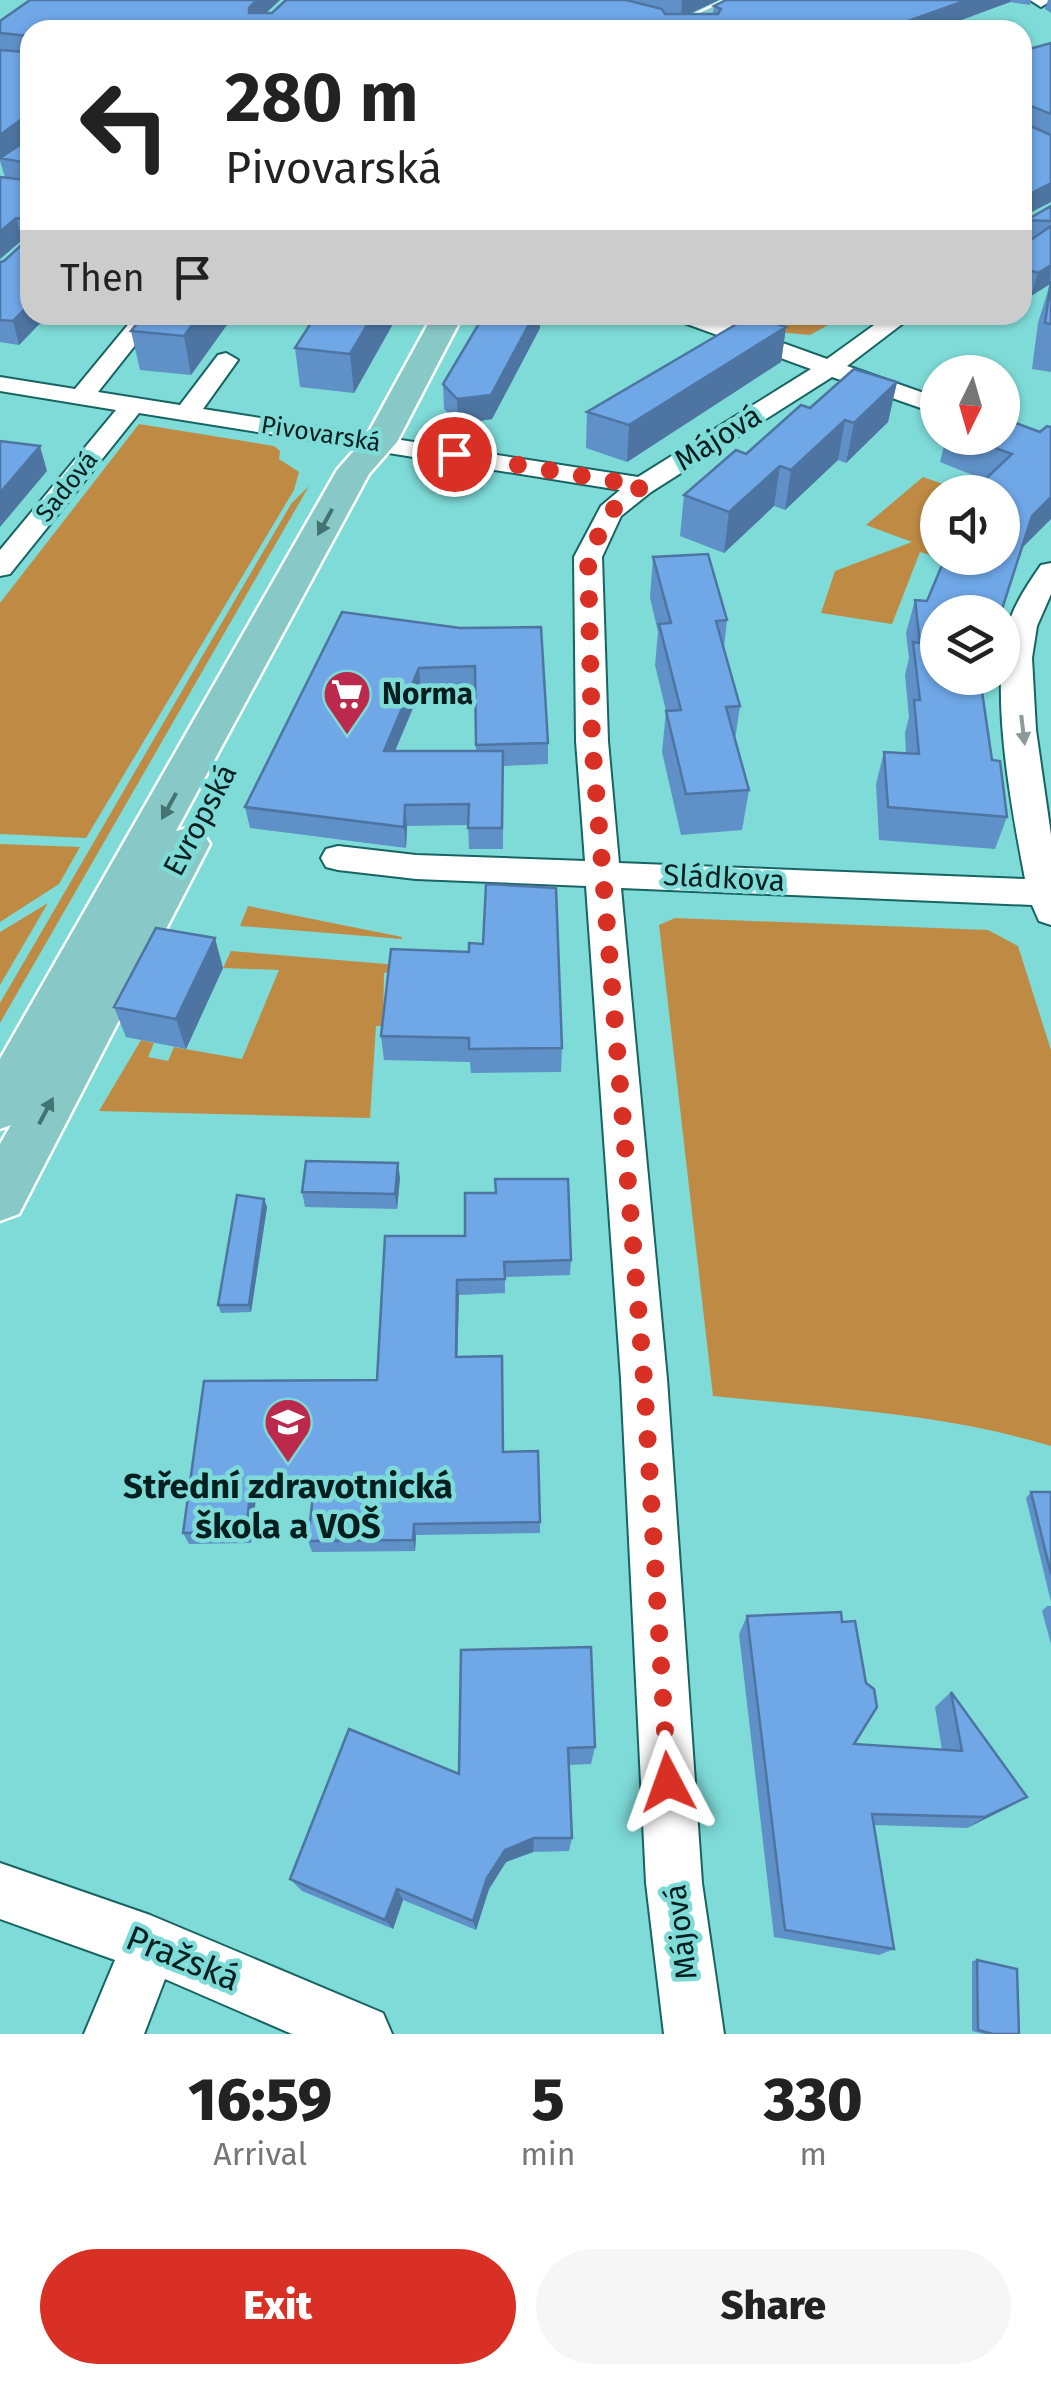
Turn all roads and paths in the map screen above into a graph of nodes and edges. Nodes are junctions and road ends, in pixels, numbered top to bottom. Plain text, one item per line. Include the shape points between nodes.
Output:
1 (745, 0) edge
2 (698, 20) edge
3 (140, 325) edge
4 (443, 325) edge
5 (712, 325) edge
6 (889, 325) edge
7 (226, 360) dead end
8 (831, 367) junction
9 (0, 384) edge
10 (82, 396) junction
11 (920, 400) edge
12 (133, 405) junction
13 (187, 413) junction
14 (380, 442) junction
15 (642, 486) junction
16 (0, 568) edge
17 (1051, 571) edge
18 (338, 858) dead end
19 (604, 873) junction
20 (1049, 899) edge
21 (0, 1107) edge
22 (0, 1197) edge
23 (0, 1891) edge
24 (150, 1944) junction
25 (114, 2034) edge
26 (362, 2034) edge
27 (694, 2034) edge

1 - 2 main road
3 - 10 street
4 - 14 main road, Evropská
5 - 8 street
6 - 8 street, Májová
7 - 13 street
8 - 11 street
8 - 15 street, Májová
9 - 10 street, Pivovarská
10 - 12 street, Pivovarská
12 - 13 street, Pivovarská
12 - 16 street, Sadová
13 - 14 street, Pivovarská
14 - 15 street, Pivovarská
14 -> 21 main road, Evropská via 354,470
22 -> 14 main road, Evropská via 388,468
15 - 19 street, Májová via 610,512 588,557 592,741
17 -> 20 street via 1020,633 1017,680
18 - 19 street, Sládkova
19 - 20 street, Sládkova
19 - 27 street, Májová via 674,1883
23 - 24 street, Pražská
24 - 25 street
24 - 26 street, Pražská

